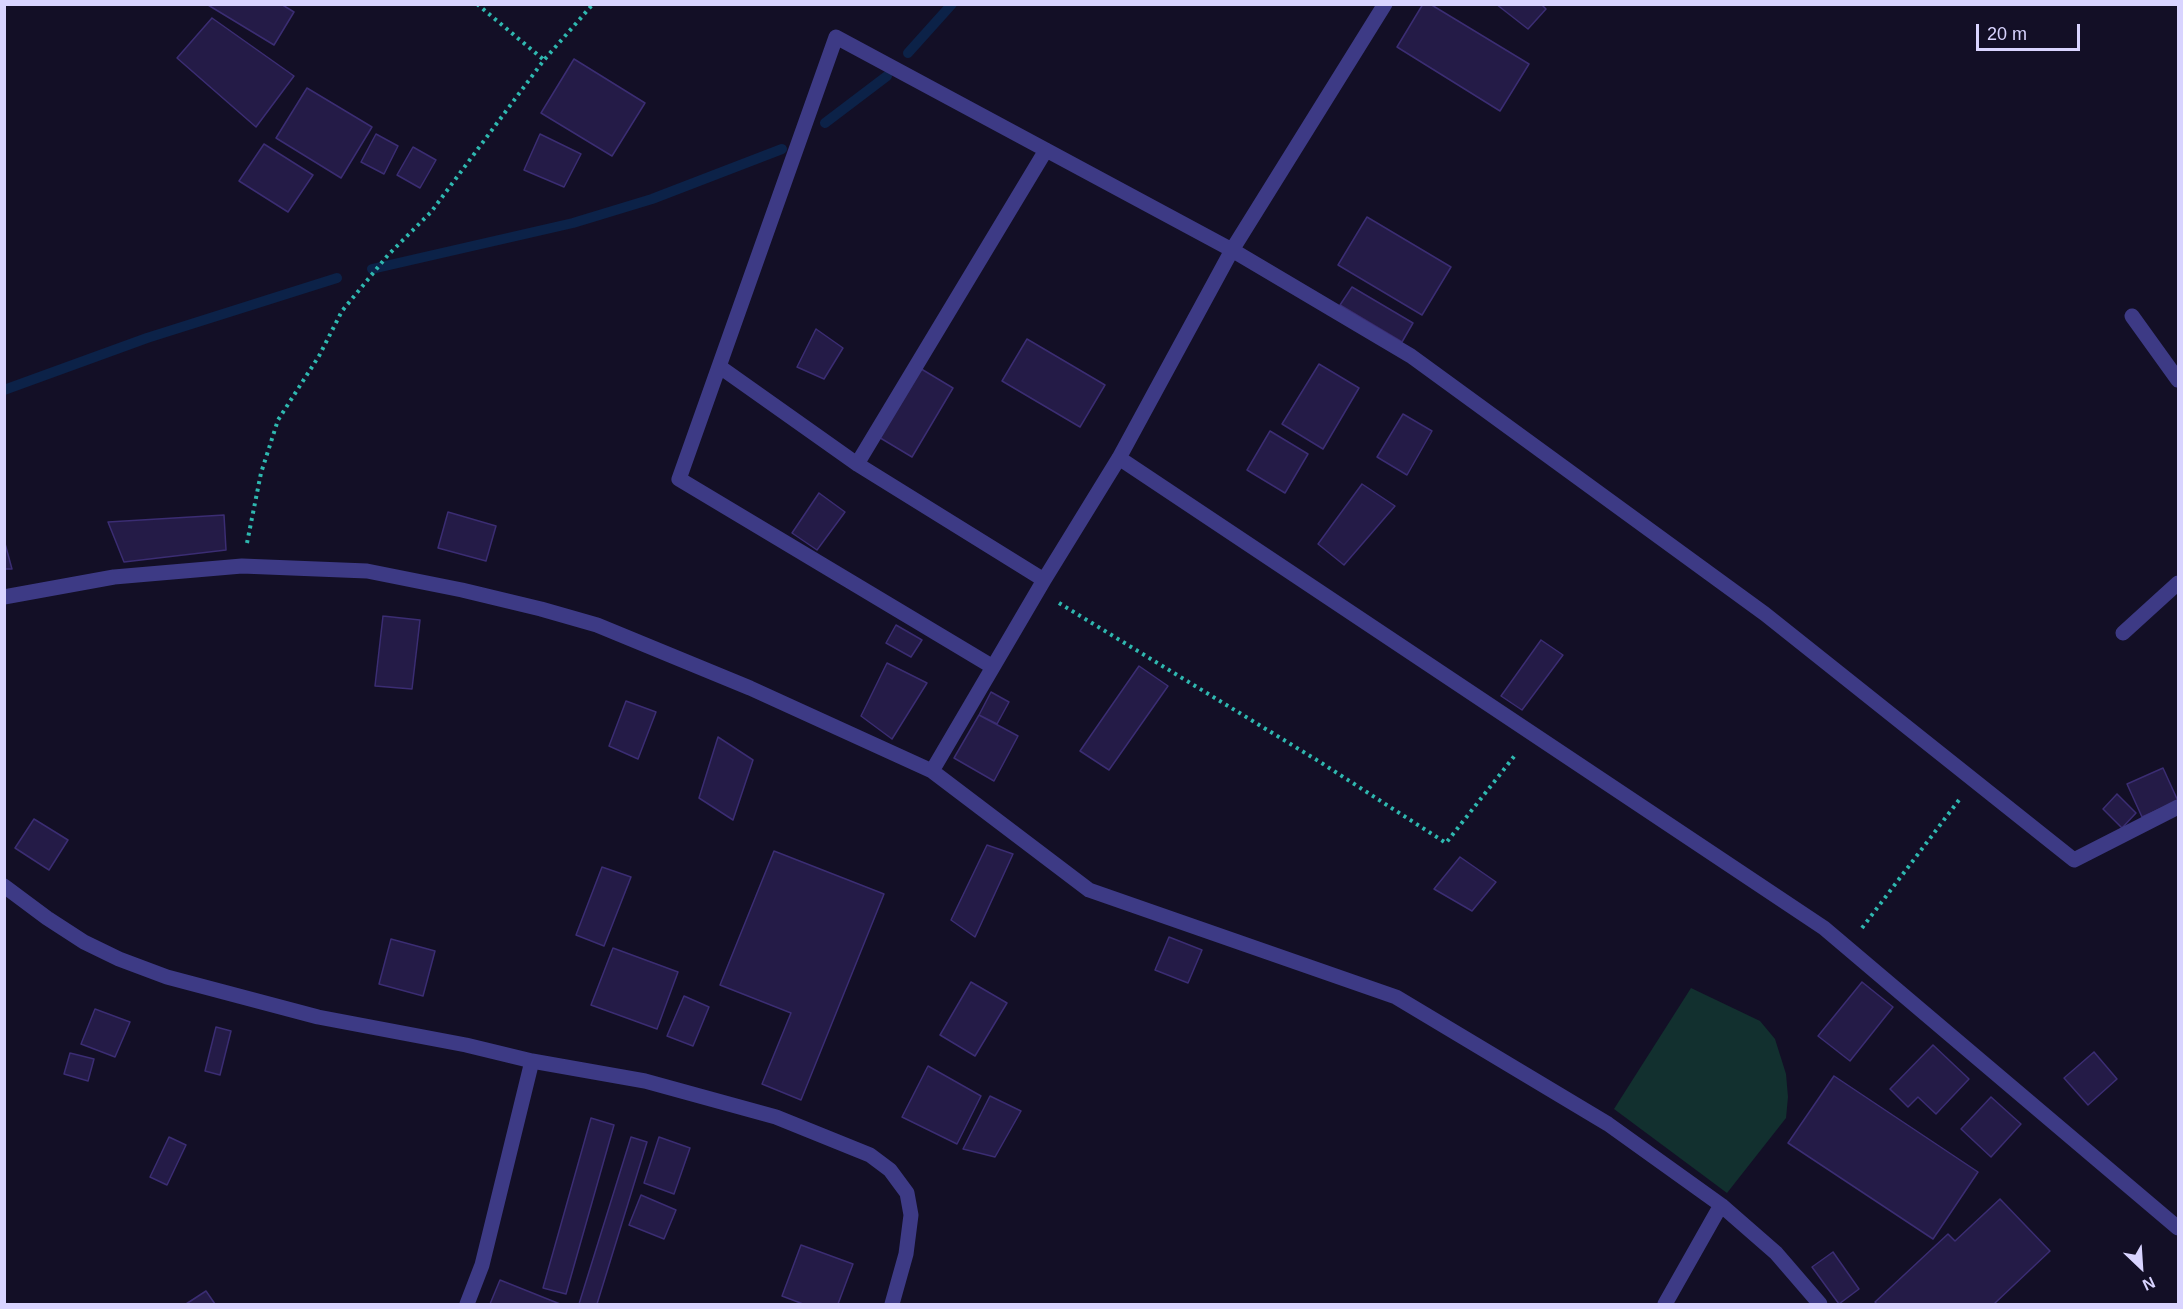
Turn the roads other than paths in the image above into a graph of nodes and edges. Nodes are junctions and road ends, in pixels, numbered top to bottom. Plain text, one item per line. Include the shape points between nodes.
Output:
1 (1385, 4) edge
2 (1046, 150) junction
3 (1232, 250) junction
4 (2132, 316) dead end
5 (720, 367) junction
6 (2178, 380) edge
7 (1119, 458) junction
8 (857, 465) junction
9 (2178, 583) edge
10 (1041, 585) junction
11 (4, 597) edge
12 (2123, 633) dead end
13 (993, 667) junction
14 (933, 771) junction
15 (2178, 807) edge
16 (4, 886) edge
17 (532, 1061) junction
18 (1721, 1205) junction
19 (2178, 1228) edge
20 (467, 1305) edge
21 (892, 1305) edge
22 (1665, 1305) edge
23 (1820, 1305) edge

1 - 3 street
2 - 3 street
2 - 5 street via 836,37
2 - 8 street
3 - 7 street
3 - 15 street via 1411,356 1765,614 2073,860
4 - 6 street
5 - 8 street
5 - 13 street via 680,480
7 - 10 street
7 - 19 street via 1824,928
8 - 10 street
9 - 12 street
10 - 13 street
11 - 14 street via 114,578 242,566 367,571 473,592 597,625 750,688
13 - 14 street
14 - 18 street via 1089,890 1396,997 1608,1124
16 - 17 street via 84,942 166,976 318,1017
17 - 20 street via 482,1265
17 - 21 street via 645,1081 776,1117 870,1155 890,1170 907,1193 910,1215 906,1254
18 - 22 street
18 - 23 street via 1776,1253

